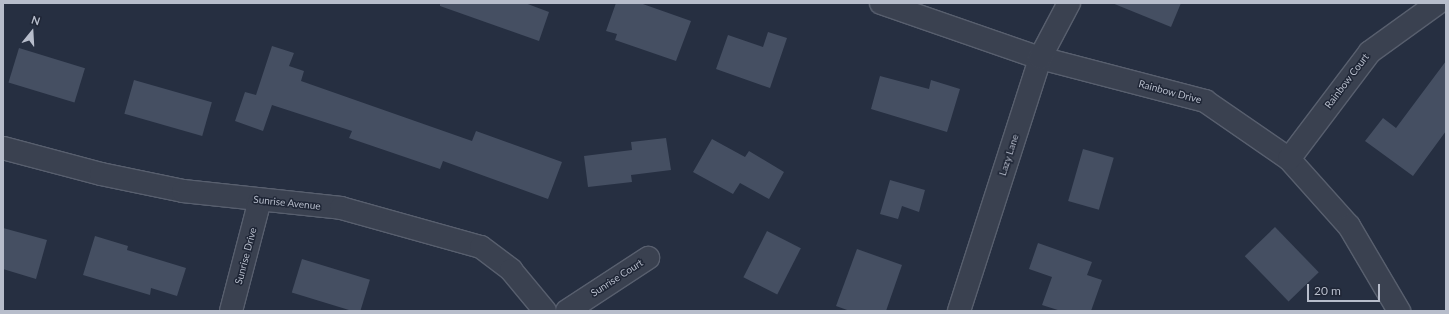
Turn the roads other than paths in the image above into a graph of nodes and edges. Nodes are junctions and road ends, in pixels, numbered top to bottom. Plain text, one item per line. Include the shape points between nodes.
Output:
1 (881, 3) edge
2 (1069, 3) edge
3 (1438, 3) edge
4 (1040, 58) junction
5 (3, 148) edge
6 (1288, 159) junction
7 (260, 200) junction
8 (648, 258) dead end
9 (232, 311) edge
10 (545, 311) edge
11 (567, 311) edge
12 (959, 311) edge
13 (1399, 311) edge

1 - 4 street, Rainbow Drive
2 - 4 street, Lazy Lane
3 - 6 street, Rainbow Court via 1370,52
4 - 6 street, Rainbow Drive via 1205,101
4 - 12 street, Lazy Lane
5 - 7 street, Sunrise Avenue via 101,174 183,191
6 - 13 street, Rainbow Drive via 1349,226
7 - 9 street, Sunrise Drive
7 - 10 street, Sunrise Avenue via 341,208 481,247 511,270
8 - 11 street, Sunrise Court

